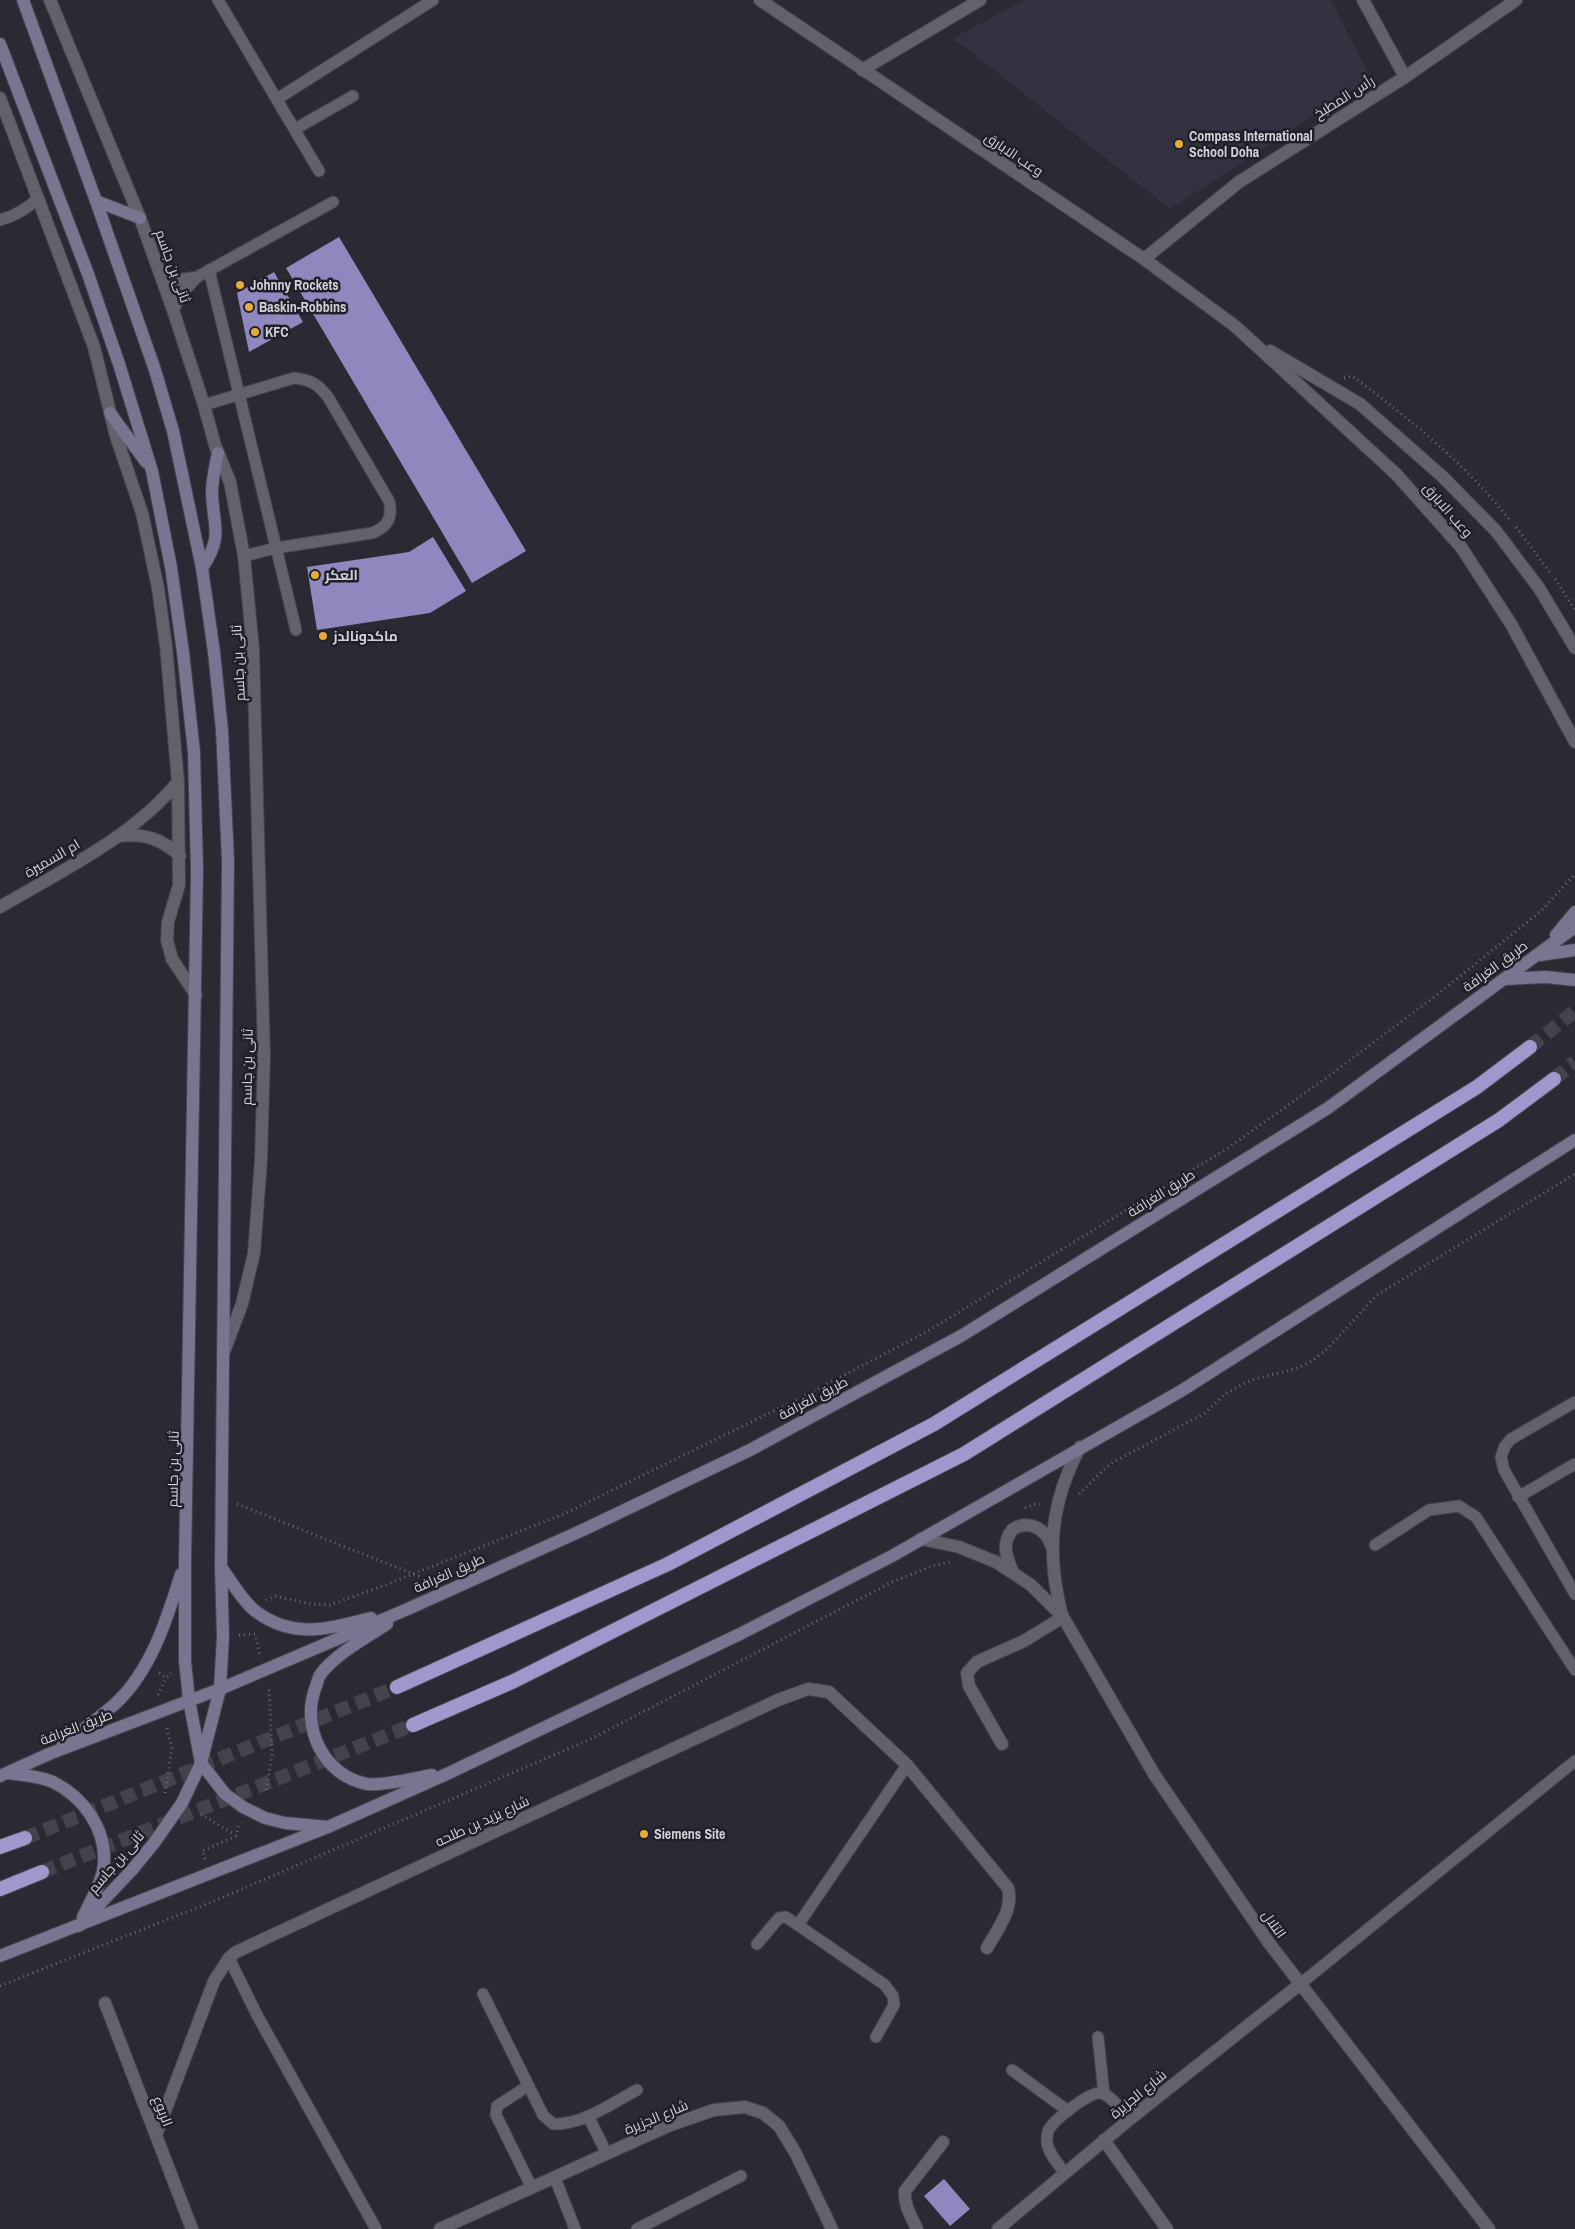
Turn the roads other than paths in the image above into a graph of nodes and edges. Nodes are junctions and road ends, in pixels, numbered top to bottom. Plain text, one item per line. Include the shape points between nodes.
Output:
1 (24, 0) edge
2 (50, 0) edge
3 (62, 0) edge
4 (218, 0) edge
5 (433, 0) edge
6 (760, 0) edge
7 (980, 0) edge
8 (1363, 0) edge
9 (1516, 0) edge
10 (55, 12) junction
11 (0, 44) edge
12 (862, 70) junction
13 (1405, 77) junction
14 (353, 96) dead end
15 (0, 98) edge
16 (277, 99) junction
17 (295, 129) junction
18 (319, 171) dead end
19 (38, 198) junction
20 (96, 201) junction
21 (332, 202) dead end
22 (140, 218) junction
23 (0, 220) edge
24 (1144, 260) junction
25 (209, 270) junction
26 (161, 277) junction
27 (197, 277) junction
28 (173, 310) junction
29 (1248, 338) junction
30 (240, 393) junction
31 (204, 405) junction
32 (110, 414) junction
33 (218, 453) junction
34 (152, 471) junction
35 (276, 548) junction
36 (244, 556) junction
37 (202, 568) junction
38 (296, 630) dead end
39 (1575, 648) edge
40 (1575, 742) edge
41 (178, 782) junction
42 (120, 836) junction
43 (180, 856) junction
44 (0, 907) edge
45 (1575, 912) edge
46 (1575, 927) edge
47 (1575, 950) edge
48 (1538, 955) junction
49 (1506, 979) junction
50 (1575, 980) edge
51 (196, 995) junction
52 (1530, 1047) tunnel mouth
53 (1554, 1079) tunnel mouth
54 (1575, 1140) edge
55 (223, 1354) junction
56 (1575, 1402) edge
57 (1080, 1447) junction
58 (1575, 1464) edge
59 (1518, 1497) junction
60 (921, 1539) junction
61 (1375, 1545) dead end
62 (1052, 1547) junction
63 (185, 1562) junction
64 (220, 1568) junction
65 (1013, 1572) junction
66 (1575, 1594) edge
67 (410, 1608) junction
68 (1063, 1617) junction
69 (1575, 1670) edge
70 (397, 1687) tunnel mouth
71 (220, 1689) junction
72 (189, 1700) junction
73 (413, 1725) tunnel mouth
74 (1002, 1744) dead end
75 (49, 1754) junction
76 (1575, 1761) edge
77 (201, 1763) junction
78 (907, 1765) junction
79 (449, 1773) junction
80 (4, 1774) edge
81 (328, 1827) junction
82 (25, 1838) tunnel mouth
83 (0, 1847) edge
84 (42, 1872) tunnel mouth
85 (0, 1889) edge
86 (798, 1925) junction
87 (79, 1926) junction
88 (757, 1944) dead end
89 (986, 1948) dead end
90 (0, 1956) edge
91 (229, 1958) junction
92 (1299, 1985) junction
93 (482, 1994) dead end
94 (105, 2003) dead end
95 (876, 2037) dead end
96 (1098, 2037) dead end
97 (1012, 2070) dead end
98 (528, 2086) junction
99 (637, 2090) dead end
100 (1104, 2094) junction
101 (1068, 2111) junction
102 (588, 2116) junction
103 (1130, 2119) junction
104 (156, 2135) junction
105 (1104, 2140) junction
106 (943, 2142) dead end
107 (607, 2154) junction
108 (1065, 2173) junction
109 (741, 2176) dead end
110 (555, 2178) junction
111 (532, 2188) junction
112 (192, 2229) edge
113 (376, 2229) edge
114 (440, 2229) edge
115 (576, 2229) edge
116 (638, 2229) edge
117 (832, 2229) edge
118 (917, 2229) edge
119 (998, 2229) edge
120 (1167, 2229) edge
121 (1489, 2229) edge

1 - 20 main road, ثانى بن جاسم
2 - 10 street, ثانى بن جاسم
3 - 10 street
4 - 16 lane
5 - 16 lane
6 - 12 street, وعب الابارق
7 - 12 street
8 - 13 street
9 - 13 street, رأس المطبخ
10 - 22 street, ثانى بن جاسم
11 - 34 main road, ثانى بن جاسم via 88,274
12 - 24 street, وعب الابارق
13 - 24 street, رأس المطبخ via 1239,182
14 - 17 lane
15 - 19 street
16 - 17 lane
17 - 18 lane
19 - 23 lane via 17,214
19 - 32 street via 94,347
20 - 22 main road
20 - 37 main road, ثانى بن جاسم via 173,431
21 - 25 lane
22 - 26 street, ثانى بن جاسم
24 - 29 street, وعب الابارق
25 - 27 lane
25 - 30 lane
26 - 27 lane via 178,280
26 - 28 street, ثانى بن جاسم
27 - 28 lane
28 - 31 street, ثانى بن جاسم
29 - 39 street, وعب الابارق via 1360,404 1443,477 1496,531 1539,588
29 - 40 street, وعب الابارق via 1396,474 1461,547 1511,624
30 - 31 lane
30 - 35 lane
30 - 35 lane via 294,378 308,379 320,386 392,511 382,529 372,533
31 - 33 street, ثانى بن جاسم
32 - 34 main road
32 - 41 street via 122,457 140,501 158,588 174,715
33 - 36 street, ثانى بن جاسم via 230,482
33 - 37 main road via 212,494 216,536 211,554
34 - 51 main road, ثانى بن جاسم via 171,567 194,752
35 - 36 lane
35 - 38 lane
36 - 55 street, ثانى بن جاسم via 254,677 264,1055 254,1253 242,1304
37 - 55 main road, ثانى بن جاسم via 222,730 228,861
41 - 42 street, ام السميرة via 151,811
41 - 43 street
42 - 43 street via 146,836 170,847
42 - 44 street, ام السميرة
43 - 51 street via 179,885 168,922 167,940 172,959
45 - 48 main road
46 - 48 main road, طريق الغرافة
47 - 48 main road
48 - 49 main road, طريق الغرافة
49 - 50 main road via 1546,977
49 - 67 main road, طريق الغرافة via 1328,1108 961,1336 750,1450
51 - 63 main road, ثانى بن جاسم
52 - 70 highway via 1477,1087 934,1424 668,1564
53 - 73 highway via 1499,1120 964,1454 514,1680
54 - 57 main road via 1181,1391
55 - 64 main road, ثانى بن جاسم
56 - 59 lane via 1511,1439 1505,1446 1501,1457 1504,1470
57 - 60 main road
57 - 62 street via 1057,1506
58 - 59 lane
59 - 66 lane
60 - 65 street via 959,1547
60 - 79 main road via 740,1634
61 - 69 lane via 1429,1510 1459,1506 1476,1517
62 - 65 street via 1046,1535 1034,1526 1027,1524 1013,1530 1005,1543
62 - 68 street via 1053,1571
63 - 72 main road, ثانى بن جاسم via 184,1661
63 - 75 main road via 168,1615 137,1678 117,1702
64 - 67 main road via 253,1609 285,1628 328,1629
64 - 71 main road, ثانى بن جاسم via 223,1636
65 - 68 street
67 - 71 main road, طريق الغرافة
67 - 79 main road via 338,1657 320,1675 312,1698 310,1718 313,1734 330,1764 348,1777 368,1784
68 - 74 street via 1024,1641 976,1662 967,1673 969,1686
68 - 92 street, التلال via 1154,1774
71 - 72 main road, طريق الغرافة
71 - 77 main road, ثانى بن جاسم
72 - 75 main road, طريق الغرافة
72 - 77 main road, ثانى بن جاسم
75 - 80 main road, طريق الغرافة
76 - 92 lane
77 - 81 main road, ثانى بن جاسم via 225,1794 243,1807 284,1823
77 - 87 main road, ثانى بن جاسم via 182,1803 154,1842
78 - 86 lane
78 - 89 street, شارع يزيد بن طلحه via 1008,1888 1007,1910
78 - 91 street, شارع يزيد بن طلحه via 829,1692 808,1689 796,1692
79 - 81 main road
80 - 87 main road via 52,1781 78,1800 97,1823 104,1864
81 - 87 main road
82 - 83 highway
84 - 85 highway
86 - 88 lane via 786,1917 778,1918
86 - 95 lane via 885,1985 894,1996 894,2005
87 - 90 main road
91 - 104 street, شارع يزيد بن طلحه via 214,1982
91 - 113 lane via 257,2015
92 - 103 street, شارع الجزيرة
92 - 121 street, التلال
93 - 98 lane
94 - 104 street, الربوع
96 - 100 lane
97 - 101 lane
98 - 102 lane via 543,2115 553,2124
98 - 111 lane via 497,2106 496,2115
99 - 102 lane
100 - 101 lane via 1090,2095
100 - 103 lane
101 - 108 lane via 1048,2131 1047,2143
102 - 107 lane
103 - 105 street, شارع الجزيرة
104 - 112 street, الربوع
105 - 108 street, شارع الجزيرة
105 - 120 street
106 - 118 street via 905,2191 904,2200
107 - 110 street, شارع الجزيرة
107 - 117 street, شارع الجزيرة via 668,2126 714,2110 746,2107 756,2110 772,2119 787,2138
108 - 119 street, شارع الجزيرة
109 - 116 lane
110 - 111 street, شارع الجزيرة
110 - 115 lane
111 - 114 street, شارع الجزيرة

